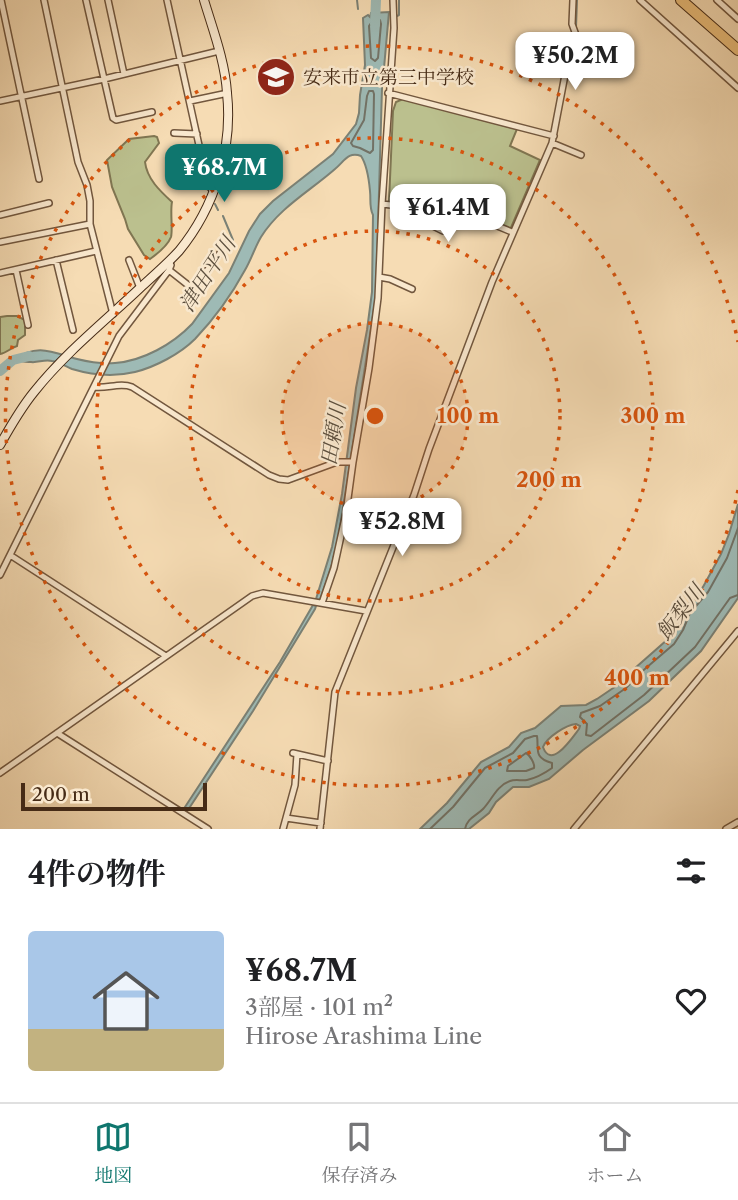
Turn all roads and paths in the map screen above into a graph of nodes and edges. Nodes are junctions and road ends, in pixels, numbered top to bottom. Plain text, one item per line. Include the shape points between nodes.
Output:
1 (1, 0) edge
2 (44, 0) edge
3 (86, 0) edge
4 (108, 0) edge
5 (167, 0) edge
6 (204, 0) edge
7 (393, 0) edge
8 (573, 0) edge
9 (640, 0) edge
10 (681, 0) edge
11 (688, 0) edge
12 (717, 0) edge
13 (738, 19) edge
14 (738, 44) edge
15 (738, 50) edge
16 (219, 51) junction
17 (179, 61) junction
18 (124, 74) junction
19 (104, 79) junction
20 (63, 88) junction
21 (738, 88) edge
22 (228, 93) junction
23 (388, 93) junction
24 (21, 97) junction
25 (0, 101) edge
26 (190, 101) junction
27 (152, 112) dead end
28 (174, 132) dead end
29 (197, 134) junction
30 (553, 139) junction
31 (581, 155) dead end
32 (38, 178) dead end
33 (214, 191) junction
34 (49, 203) dead end
35 (382, 204) junction
36 (0, 215) edge
37 (90, 224) junction
38 (512, 232) junction
39 (0, 242) edge
40 (226, 245) dead end
41 (96, 251) junction
42 (56, 260) junction
43 (129, 260) dead end
44 (169, 265) junction
45 (16, 270) junction
46 (0, 273) edge
47 (380, 277) junction
48 (140, 288) junction
49 (412, 289) dead end
50 (113, 314) junction
51 (28, 325) dead end
52 (73, 330) dead end
53 (94, 387) junction
54 (0, 446) edge
55 (350, 462) junction
56 (10, 555) junction
57 (0, 575) edge
58 (321, 603) junction
59 (366, 611) junction
60 (738, 631) edge
61 (166, 656) junction
62 (57, 733) junction
63 (328, 761) junction
64 (0, 773) edge
65 (286, 818) junction
66 (738, 822) edge
67 (321, 826) edge
68 (208, 829) edge
69 (283, 829) edge
70 (574, 829) edge
71 (726, 829) edge

1 - 24 street
2 - 20 street
3 - 19 street
4 - 18 street
5 - 17 street
6 - 16 main road
7 - 23 street
8 - 30 street via 576,35
9 - 21 street
10 - 15 highway
11 - 14 highway
12 - 13 street
16 - 17 street
16 - 22 main road
17 - 18 street
17 - 26 street
18 - 19 street
19 - 20 street
19 - 27 street via 113,118
20 - 24 street
20 - 37 street via 78,162 88,185
22 - 26 street
22 - 33 main road via 225,154
23 - 30 street
23 - 35 street
24 - 25 street
24 - 32 street
26 - 29 street
28 - 29 street
29 - 33 street via 208,186
30 - 31 street
30 - 38 street
33 - 44 main road
34 - 36 street
35 - 38 street via 443,231 459,210
35 - 47 street
37 - 39 street
37 - 41 street
38 - 59 street
40 - 44 street via 192,286
41 - 42 street
41 - 50 street
42 - 45 street
42 - 52 street
43 - 48 street
44 - 48 main road
44 - 53 street via 122,332
45 - 46 street
45 - 51 street
47 - 49 street
47 - 55 street via 369,368
48 - 50 main road
50 - 54 main road via 34,392
53 - 55 street via 132,387 279,480
53 - 56 street
55 - 58 street via 340,543
56 - 57 street
56 - 61 street
58 - 59 street
58 - 61 street via 263,593 252,596
59 - 63 street via 335,692
60 - 70 street
61 - 62 street
62 - 64 street
62 - 68 street
63 - 65 street via 295,754 295,785
63 - 67 street
65 - 67 street
65 - 69 street
66 - 71 street

